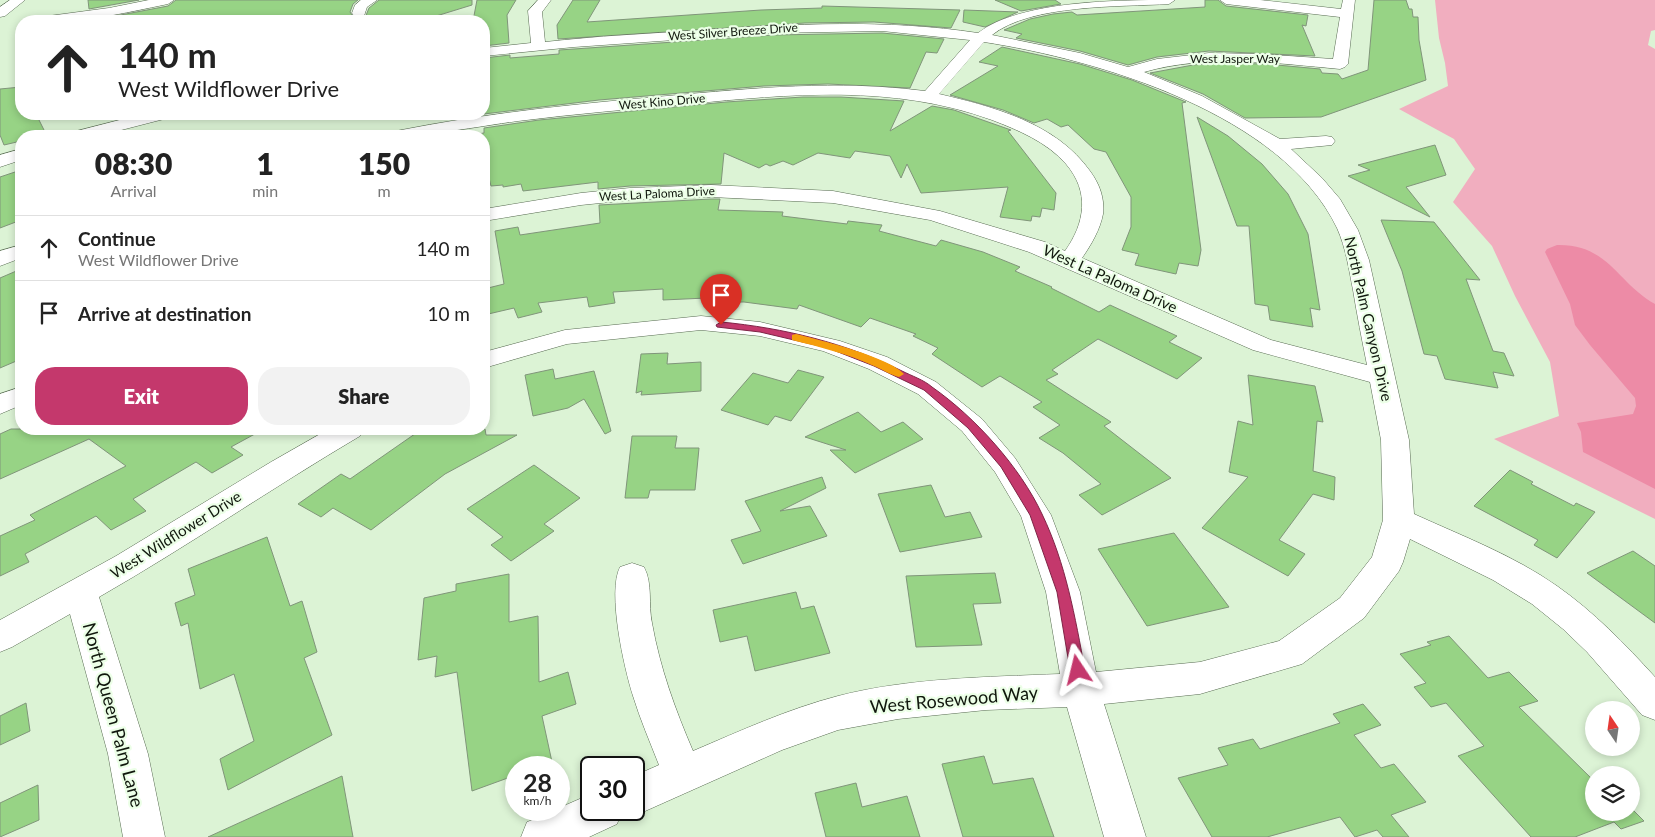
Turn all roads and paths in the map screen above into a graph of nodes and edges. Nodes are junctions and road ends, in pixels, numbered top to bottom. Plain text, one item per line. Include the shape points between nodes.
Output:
1 (20, 0) edge
2 (372, 0) edge
3 (544, 0) edge
4 (1169, 0) edge
5 (1226, 0) edge
6 (162, 5) edge
7 (1348, 7) edge
8 (359, 13) dead end
9 (87, 15) edge
10 (2, 21) edge
11 (983, 37) junction
12 (538, 46) junction
13 (490, 51) edge
14 (1131, 72) junction
15 (929, 96) junction
16 (97, 120) edge
17 (145, 120) edge
18 (489, 120) edge
19 (490, 120) edge
20 (108, 130) edge
21 (117, 130) edge
22 (431, 130) edge
23 (1326, 141) dead end
24 (1276, 145) junction
25 (15, 156) edge
26 (0, 161) edge
27 (490, 214) edge
28 (15, 253) edge
29 (0, 259) edge
30 (1069, 261) junction
31 (490, 358) edge
32 (1382, 378) junction
33 (15, 398) edge
34 (0, 405) edge
35 (340, 435) edge
36 (1399, 520) junction
37 (632, 576) dead end
38 (81, 593) junction
39 (0, 637) edge
40 (1081, 690) junction
41 (1655, 704) edge
42 (682, 774) junction
43 (645, 791) edge
44 (580, 820) edge
45 (1123, 831) edge
46 (144, 837) edge
47 (542, 837) edge

1 - 10 street
2 - 8 street via 361,5
3 - 12 street via 535,11
4 - 11 street via 1032,12 996,26
5 - 7 street
6 - 9 street
7 - 14 street, West Jasper Way via 1340,64 1284,58 1216,57 1166,62
11 - 12 street, West Silver Breeze Drive via 904,28 807,27
11 - 14 street, North Palm Canyon Drive via 1049,50
11 - 15 street
12 - 13 street, West Silver Breeze Drive
14 - 24 street, North Palm Canyon Drive via 1196,99
15 - 19 street, West Kino Drive via 851,88 792,90
15 - 30 street, West Kino Drive via 969,104 995,114 1031,130 1067,153 1084,174 1094,204 1093,220
16 - 20 street
17 - 21 street
18 - 22 street, West Kino Drive
23 - 24 street
24 - 32 street, North Palm Canyon Drive via 1315,182 1348,230 1358,260
25 - 26 street
27 - 30 street, West La Paloma Drive via 581,199 673,192 837,189 1037,247
28 - 29 street
30 - 32 street, West La Paloma Drive via 1262,345
31 - 40 street via 565,337 701,323 760,329 832,346 878,363 927,388 972,425 1005,464 1036,515 1064,592
32 - 36 street, North Palm Canyon Drive via 1395,440
33 - 34 street
35 - 38 street, West Wildflower Drive
36 - 40 street, North Palm Canyon Drive via 1387,562 1352,608 1289,653 1200,678
36 - 41 street via 1514,576 1562,608 1605,647
37 - 42 street via 634,622 651,695
38 - 39 street, West Wildflower Drive
38 - 46 street, North Queen Palm Lane via 128,754
40 - 42 street, West Rosewood Way via 898,702 838,714 773,735
40 - 45 street
42 - 43 street, West Rosewood Way
44 - 47 street

